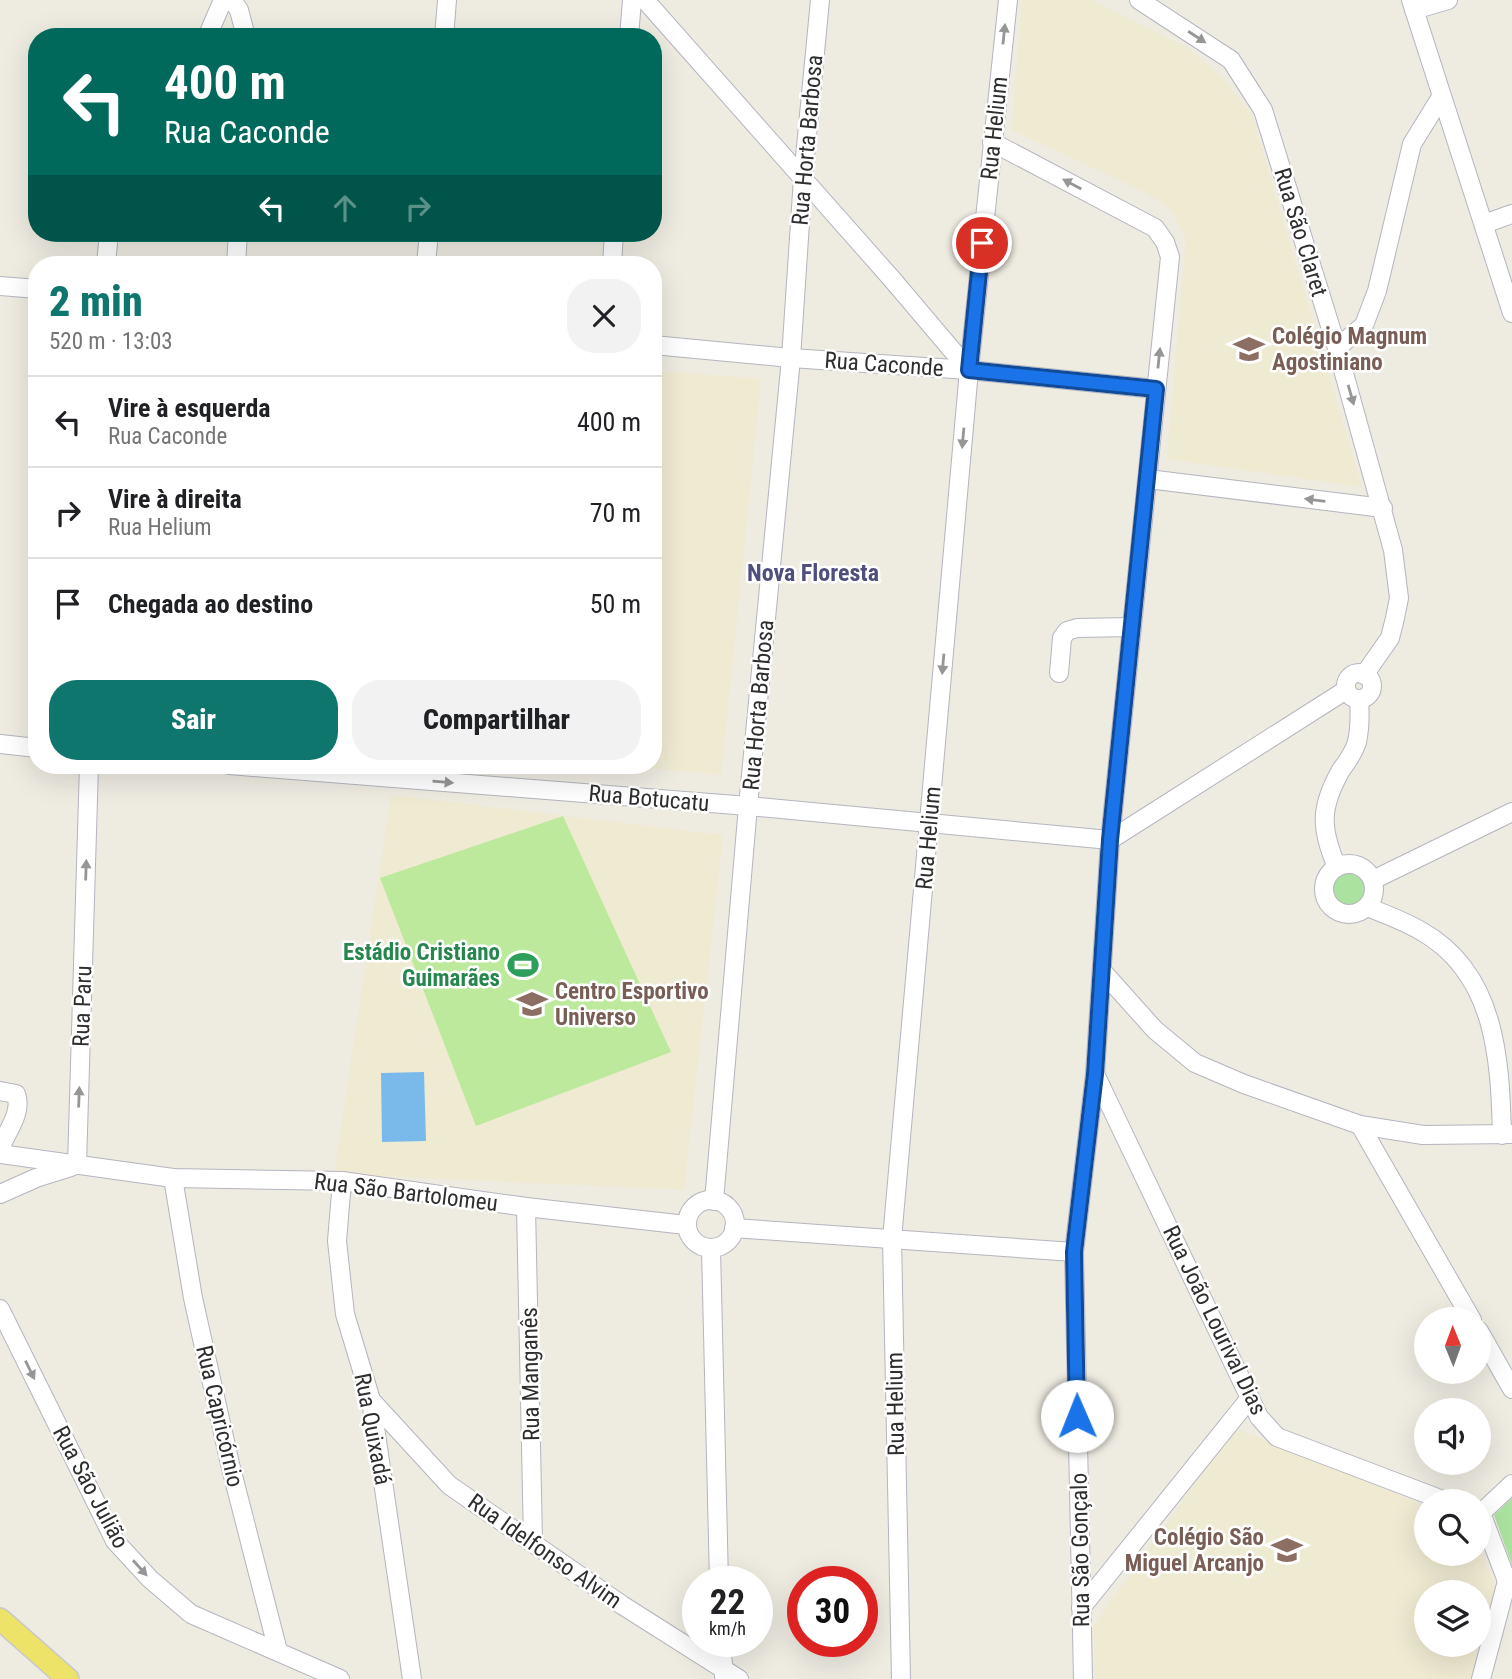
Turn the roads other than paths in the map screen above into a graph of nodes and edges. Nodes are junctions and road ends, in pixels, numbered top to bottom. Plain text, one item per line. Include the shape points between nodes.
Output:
1 (223, 0) edge
2 (232, 0) edge
3 (447, 0) edge
4 (632, 0) edge
5 (645, 0) edge
6 (820, 0) edge
7 (1008, 0) edge
8 (1141, 0) edge
9 (1448, 0) edge
10 (1412, 5) edge
11 (211, 28) edge
12 (244, 28) edge
13 (445, 28) edge
14 (630, 28) edge
15 (1441, 97) junction
16 (992, 142) junction
17 (803, 178) junction
18 (1512, 214) edge
19 (1484, 224) junction
20 (0, 286) edge
21 (28, 288) edge
22 (1512, 313) edge
23 (662, 346) edge
24 (1337, 348) junction
25 (791, 358) junction
26 (969, 370) junction
27 (1156, 389) junction
28 (1148, 479) junction
29 (1383, 509) junction
30 (1132, 627) junction
31 (1059, 673) dead end
32 (1353, 694) junction
33 (0, 744) edge
34 (28, 747) edge
35 (89, 774) edge
36 (343, 774) edge
37 (748, 806) junction
38 (1512, 812) edge
39 (929, 824) junction
40 (1110, 840) junction
41 (1337, 867) junction
42 (1373, 880) junction
43 (1367, 906) junction
44 (1103, 972) junction
45 (1095, 1074) junction
46 (0, 1091) edge
47 (1360, 1125) junction
48 (1507, 1134) edge
49 (0, 1152) edge
50 (77, 1166) junction
51 (173, 1178) junction
52 (342, 1181) junction
53 (0, 1194) edge
54 (714, 1200) junction
55 (526, 1207) junction
56 (686, 1225) junction
57 (734, 1228) junction
58 (892, 1240) junction
59 (711, 1249) junction
60 (1074, 1252) junction
61 (1465, 1307) edge
62 (0, 1309) edge
63 (1491, 1352) edge
64 (1512, 1389) edge
65 (1250, 1398) junction
66 (371, 1400) junction
67 (1512, 1484) edge
68 (1414, 1489) edge
69 (1491, 1503) edge
70 (1491, 1538) edge
71 (533, 1541) junction
72 (719, 1566) edge
73 (1509, 1580) edge
74 (1081, 1608) junction
75 (0, 1619) edge
76 (278, 1651) junction
77 (725, 1657) edge
78 (729, 1676) edge
79 (68, 1679) edge
80 (340, 1679) edge
81 (412, 1679) edge
82 (901, 1679) edge
83 (1083, 1679) edge
84 (1480, 1679) edge

1 - 11 street
2 - 12 street
3 - 13 street
4 - 14 street
5 - 17 street
6 - 17 street, Rua Horta Barbosa
16 -> 7 street, Rua Helium
8 -> 24 street, Rua São Claret via 1231,60 1262,110
9 - 10 street
10 - 15 street
15 - 19 street
15 - 24 street via 1412,145 1377,291 1364,325
16 - 26 street, Rua Helium
27 -> 16 street, Rua São Gonçalo via 1170,257 1165,242 1155,228
17 - 25 street, Rua Horta Barbosa
17 - 26 street
18 - 19 street
19 - 22 street
20 - 21 street
23 - 25 street, Rua Caconde
24 -> 29 street, Rua São Claret
25 - 26 street, Rua Caconde
25 - 37 street, Rua Horta Barbosa
26 - 27 street, Rua Caconde
26 -> 39 street, Rua Helium
27 - 28 street, Rua São Gonçalo
29 -> 28 street
28 - 30 street, Rua São Gonçalo
29 - 32 street, Rua São Claret via 1399,598 1390,638 1364,675 1371,691 1366,697
30 - 31 street via 1067,631 1062,638
30 - 40 street, Rua São Gonçalo
32 - 40 street
32 - 41 street via 1359,728 1356,745 1324,808 1329,849
33 - 34 street
50 -> 35 street, Rua Paru
36 -> 37 street, Rua Botucatu
37 - 39 street, Rua Botucatu
37 - 54 street, Rua Horta Barbosa
38 - 42 street
39 - 40 street, Rua Botucatu
39 - 58 street, Rua Helium
40 - 44 street, Rua São Gonçalo
41 - 42 street via 1355,864
41 - 43 street via 1324,886 1332,907 1346,914
42 - 43 street via 1374,894
43 - 48 street via 1422,931 1444,947 1487,1008 1496,1042
44 - 45 street, Rua São Gonçalo
44 - 47 street via 1155,1030 1195,1063
45 - 60 street, Rua São Gonçalo
45 - 65 street, Rua João Lourival Dias
46 - 49 street via 16,1094 18,1100
47 - 48 street via 1423,1135
47 - 61 street
49 - 50 street, Rua São Bartolomeu
50 - 51 street, Rua São Bartolomeu
50 - 53 street
51 - 52 street, Rua São Bartolomeu
51 - 76 street, Rua Capricórnio via 193,1298
52 - 55 street, Rua São Bartolomeu
52 - 66 street, Rua Quixadá via 337,1241 345,1314
54 - 56 street via 691,1209
54 - 57 street via 728,1207
55 - 56 street, Rua São Bartolomeu
55 - 71 street, Rua Manganês
56 - 59 street via 692,1240
57 - 58 street
57 - 59 street via 725,1244
58 - 60 street
58 - 82 street, Rua Helium
59 - 72 street
60 - 74 street, Rua São Gonçalo
62 -> 76 street, Rua São Julião via 115,1541 191,1614
63 - 64 street
65 - 68 street, Rua João Lourival Dias via 1259,1418 1277,1437
65 - 74 street
66 - 71 street, Rua Idelfonso Alvim via 449,1485
66 - 81 street, Rua Quixadá
67 - 69 street
70 - 73 street
71 - 78 street, Rua Idelfonso Alvim
73 - 84 street
74 - 83 street, Rua São Gonçalo
75 - 79 main road
76 - 80 street, Rua São Julião
77 - 78 street

